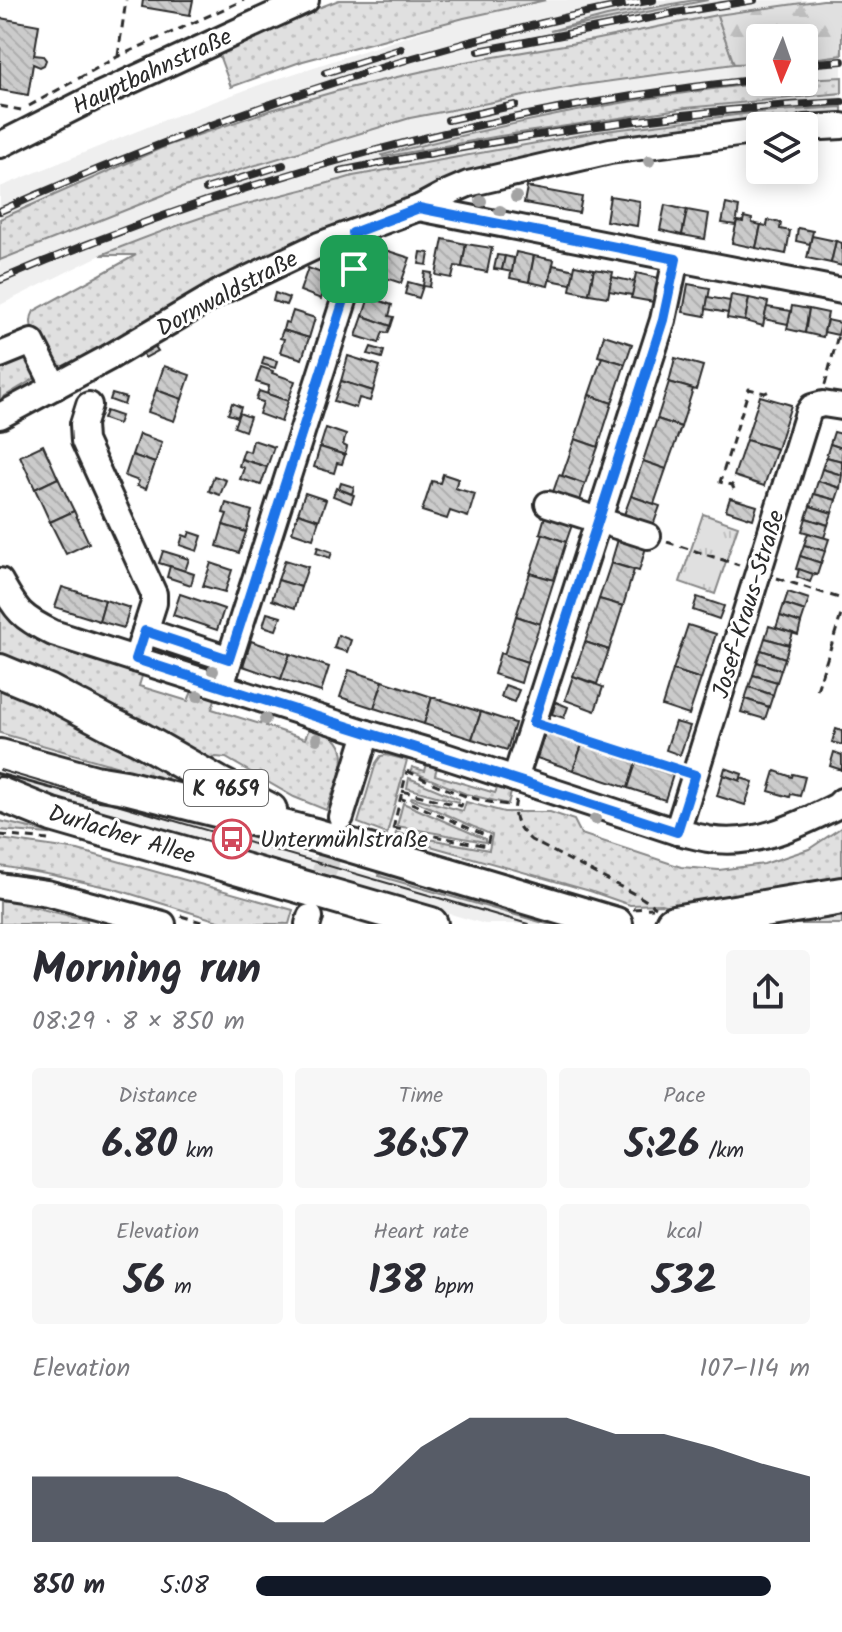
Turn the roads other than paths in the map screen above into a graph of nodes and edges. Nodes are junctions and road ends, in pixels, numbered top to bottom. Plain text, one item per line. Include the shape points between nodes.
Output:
1 (306, 0) edge
2 (842, 126) edge
3 (818, 127) edge
4 (746, 133) edge
5 (0, 145) edge
6 (419, 208) junction
7 (353, 233) junction
8 (676, 259) junction
9 (842, 291) edge
10 (0, 355) edge
11 (55, 387) junction
12 (89, 405) dead end
13 (842, 407) edge
14 (0, 416) edge
15 (548, 504) dead end
16 (599, 520) junction
17 (648, 536) road end
18 (0, 581) edge
19 (145, 631) junction
20 (136, 659) junction
21 (229, 659) junction
22 (0, 671) edge
23 (221, 686) junction
24 (367, 733) junction
25 (0, 756) edge
26 (519, 780) junction
27 (0, 794) edge
28 (842, 801) edge
29 (0, 806) edge
30 (341, 817) tunnel mouth
31 (55, 828) junction
32 (677, 832) junction
33 (315, 835) junction
34 (0, 886) edge
35 (842, 896) edge
36 (666, 916) edge
37 (413, 922) edge
38 (163, 924) edge
39 (616, 924) edge

1 - 5 street, Hauptbahnstraße
2 - 3 street
4 - 6 street, Dornwaldstraße via 552,163 468,184
6 - 7 street, Dornwaldstraße
6 - 8 street
7 - 11 street, Dornwaldstraße via 222,291
7 - 21 street via 354,269
8 - 9 street
8 - 16 street via 663,320
10 - 11 street via 32,342
11 - 14 street, Dornwaldstraße
12 - 19 street via 84,441 154,594
13 - 32 street, Josef-Kraus-Straße via 823,404 808,413 747,568
15 - 16 street
16 - 17 street
16 - 26 street
18 - 20 street via 17,610 32,623
19 - 20 street
19 - 21 street
20 - 23 street
21 - 23 street
22 - 33 main road, K 9659 via 139,738
23 - 24 street
24 - 26 street
24 - 30 street
25 - 33 main road, Durlacher Allee
26 - 32 street
27 - 31 main road, Durlacher Allee
28 - 32 street via 793,828 765,836 710,840
29 - 31 main road
31 - 37 main road, Durlacher Allee
33 - 39 main road, Durlacher Allee / K 9659
34 - 38 street
35 - 36 highway

